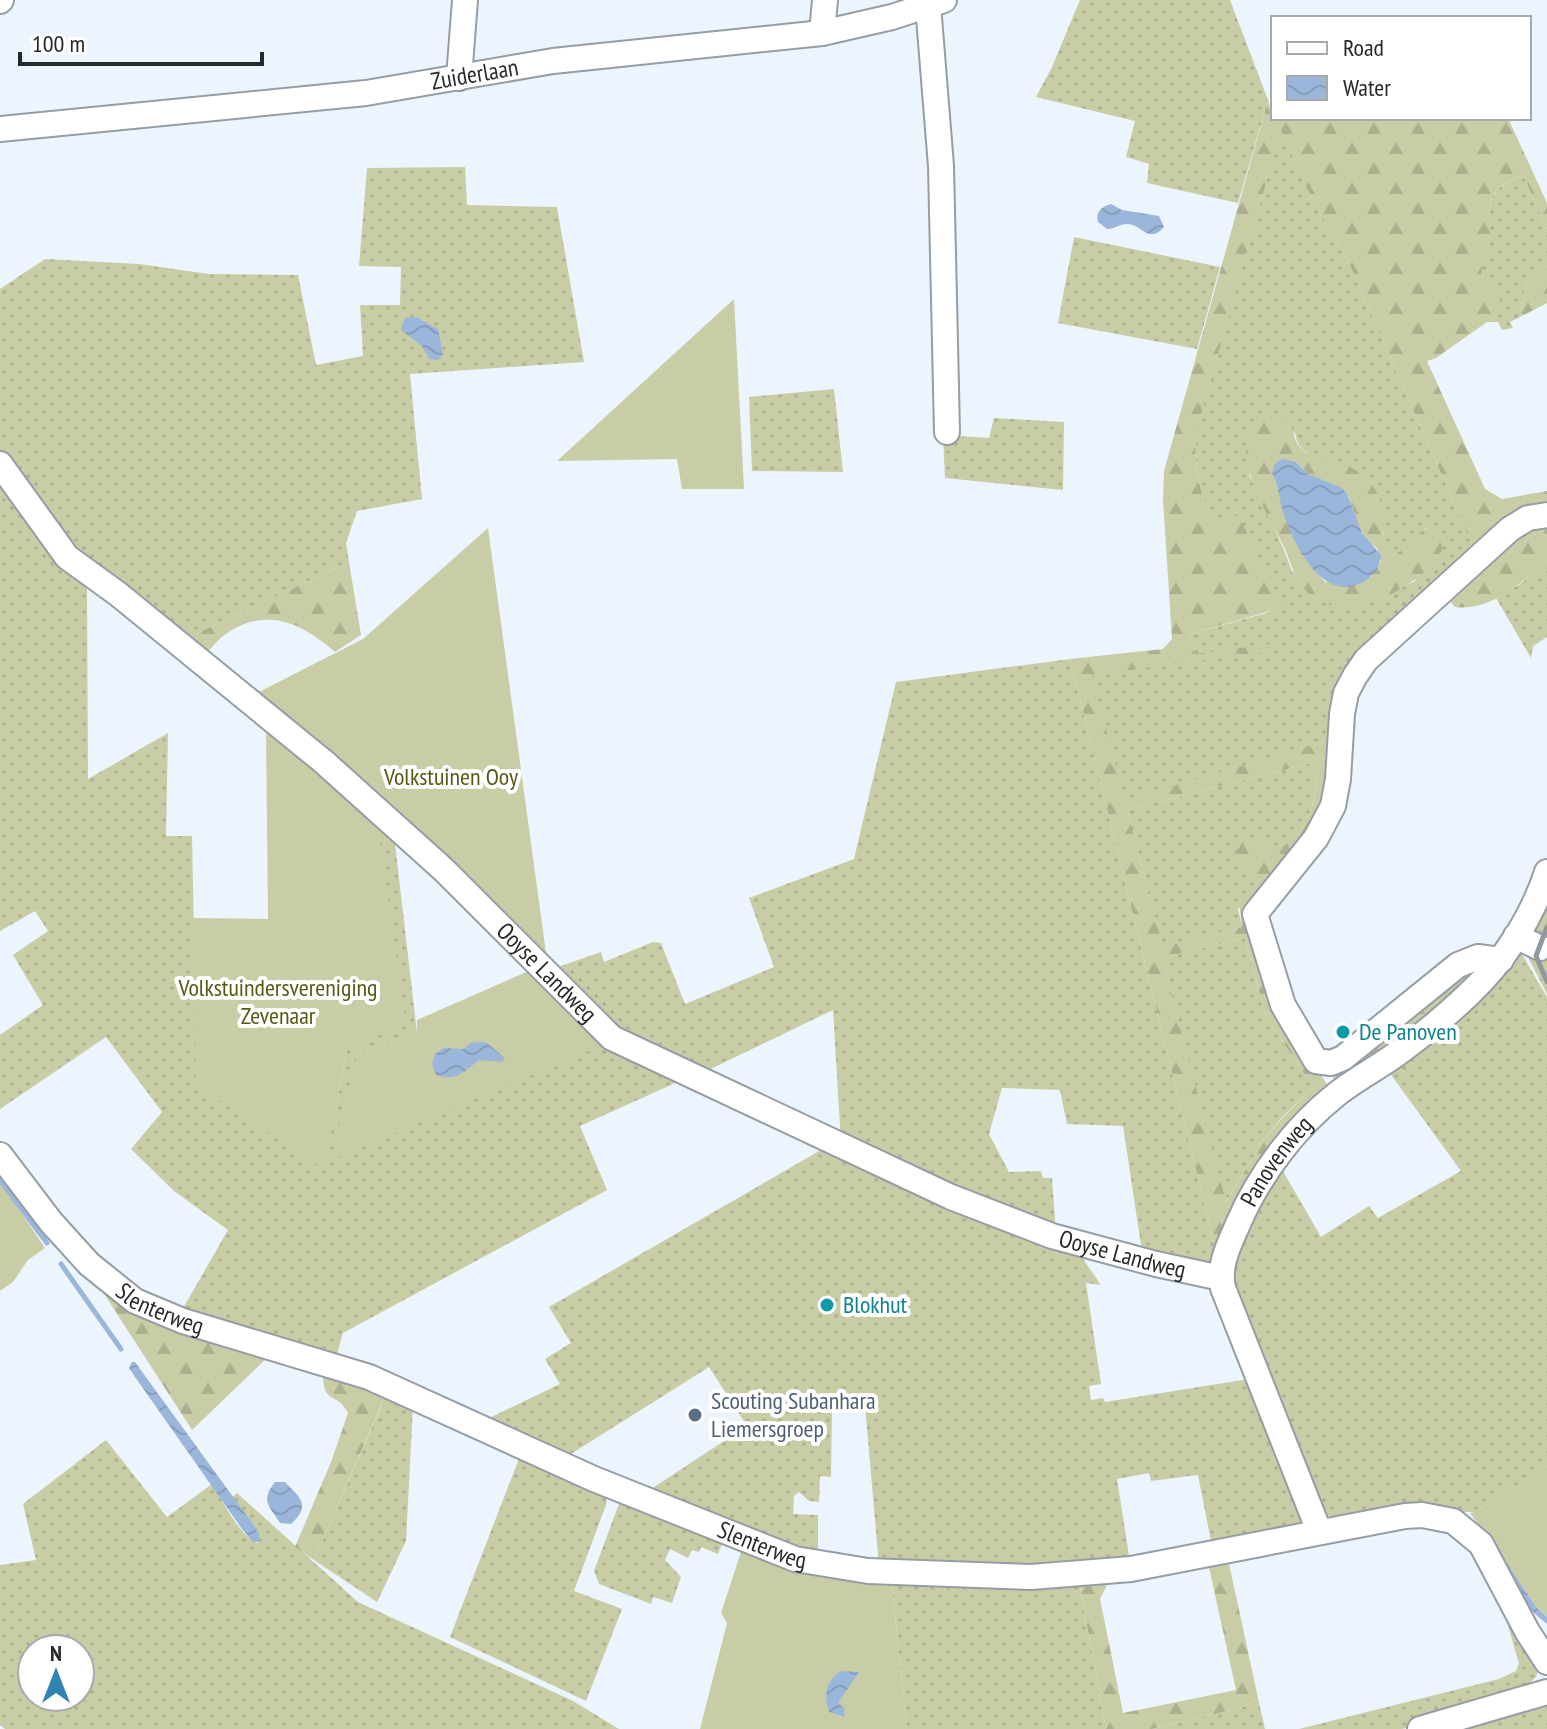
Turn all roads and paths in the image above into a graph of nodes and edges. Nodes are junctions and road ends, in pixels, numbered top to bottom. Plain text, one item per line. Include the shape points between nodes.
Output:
1 (465, 0) edge
2 (825, 0) edge
3 (936, 3) edge
4 (822, 33) junction
5 (459, 78) junction
6 (0, 129) edge
7 (947, 432) dead end
8 (0, 464) edge
9 (1547, 515) edge
10 (1547, 872) edge
11 (1516, 936) junction
12 (1540, 948) dead end
13 (1501, 960) junction
14 (0, 1155) edge
15 (1221, 1278) junction
16 (1319, 1531) junction
17 (1537, 1635) edge
18 (1547, 1663) edge
19 (1547, 1692) edge
20 (1516, 1702) junction
21 (1420, 1729) edge

1 - 5 street
2 - 4 street
3 - 4 street, Zuiderlaan
3 - 7 street
4 - 5 street, Zuiderlaan via 553,61
5 - 6 street, Zuiderlaan via 366,93
8 - 15 street, Ooyse Landweg via 67,557 324,762 444,870 612,1038 951,1197 1052,1236
9 - 13 street via 1510,529 1366,660 1346,693 1333,806 1316,838 1255,914 1283,1005 1316,1061 1343,1058 1458,965 1478,957
10 - 11 street, Panovenweg
11 - 12 street
11 - 13 street, Panovenweg
13 - 15 street, Panovenweg via 1433,1026 1338,1093 1279,1154 1249,1199 1225,1253
14 - 16 street, Slenterweg via 89,1264 135,1301 183,1321 369,1377 594,1479 795,1559 868,1571 1031,1577 1131,1569
15 - 16 street
16 - 17 street, Slenterweg via 1405,1516 1453,1521 1481,1544
17 - 18 street, Slenterweg
18 - 20 street, Slenterweg
19 - 20 street
20 - 21 street

